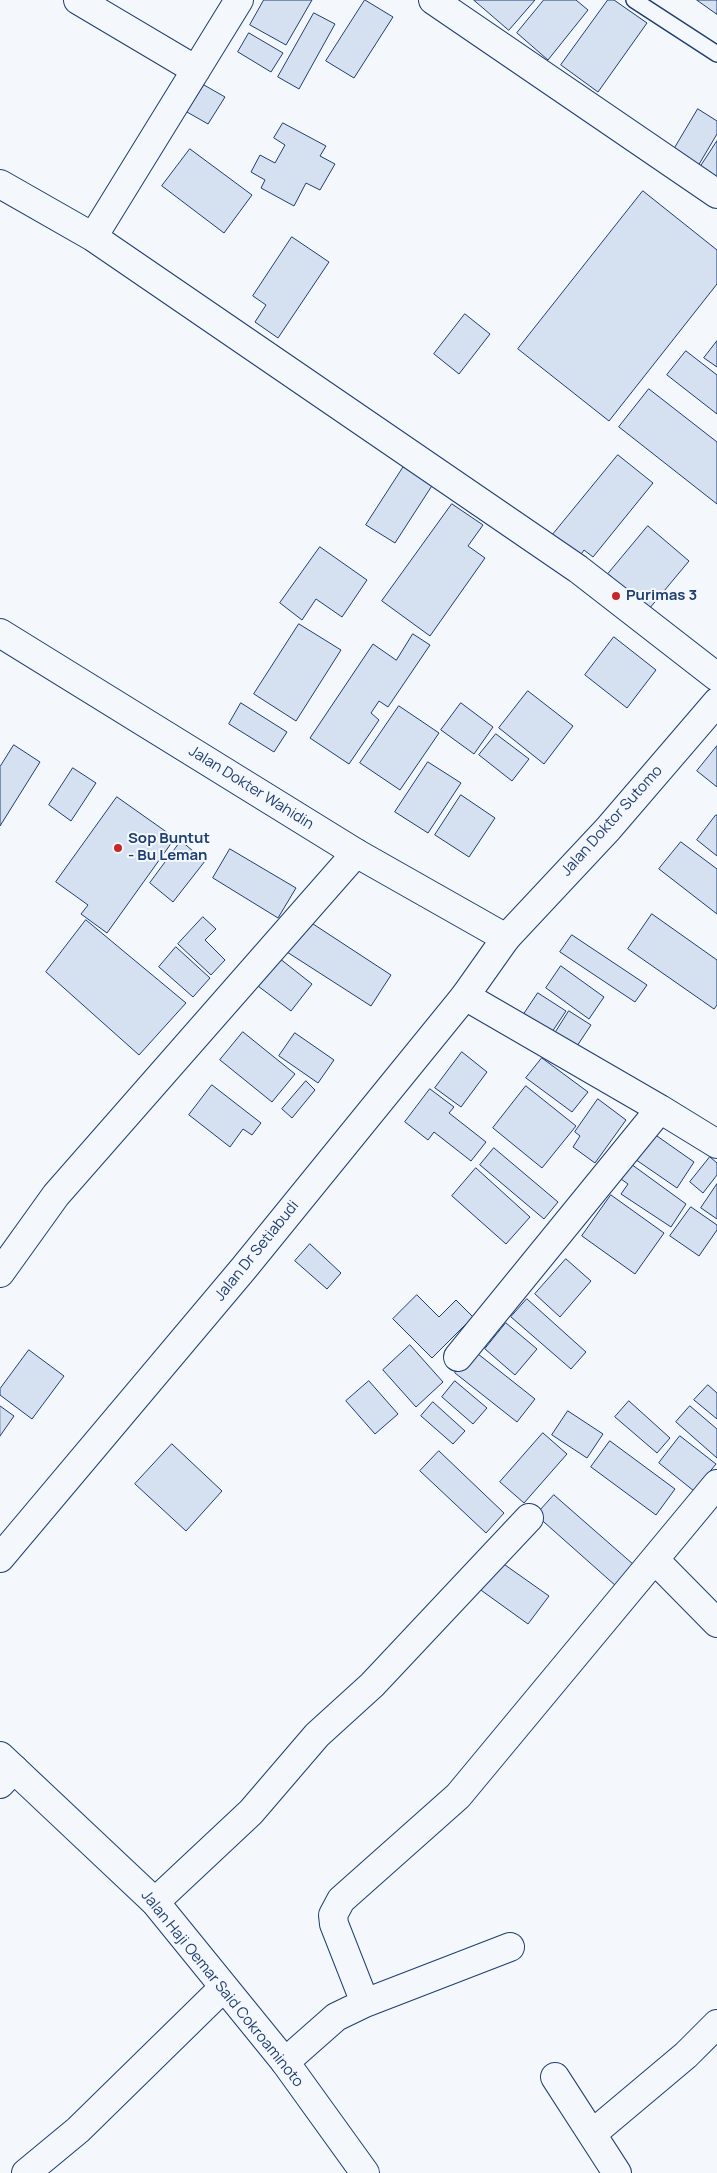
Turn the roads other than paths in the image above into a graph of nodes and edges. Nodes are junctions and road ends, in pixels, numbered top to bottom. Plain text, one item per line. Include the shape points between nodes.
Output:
1 (78, 0) edge
2 (239, 0) edge
3 (433, 0) edge
4 (634, 0) edge
5 (717, 54) edge
6 (196, 70) junction
7 (0, 184) edge
8 (717, 194) edge
9 (93, 237) junction
10 (0, 633) edge
11 (717, 676) edge
12 (717, 702) edge
13 (356, 853) junction
14 (506, 938) junction
15 (465, 996) junction
16 (660, 1109) junction
17 (717, 1144) edge
18 (0, 1273) edge
19 (458, 1357) dead end
20 (717, 1484) edge
21 (529, 1518) dead end
22 (0, 1558) edge
23 (655, 1560) junction
24 (717, 1622) edge
25 (5, 1770) edge
26 (155, 1902) junction
27 (510, 1947) dead end
28 (224, 1988) junction
29 (365, 2003) junction
30 (717, 2024) edge
31 (285, 2062) junction
32 (555, 2077) dead end
33 (592, 2134) junction
34 (26, 2173) edge
35 (365, 2173) edge
36 (617, 2173) edge

1 - 6 main road
2 - 6 main road
3 - 8 main road
4 - 5 lane
6 - 9 main road
7 - 9 main road
9 - 11 main road via 578,569
10 - 13 main road, Jalan Dokter Wahidin
12 - 14 main road, Jalan Doktor Sutomo via 608,829
13 - 14 main road, Jalan Dokter Wahidin
13 - 18 main road via 56,1195
14 - 15 main road, Jalan Dr Setiabudi
15 - 16 main road
15 - 22 main road, Jalan Dr Setiabudi
16 - 17 main road
16 - 19 main road
20 - 23 main road
21 - 26 main road via 372,1685 317,1735 251,1812
23 - 24 main road
23 - 29 main road via 458,1796 341,1900 333,1916 334,1924
25 - 26 main road, Jalan Haji Oemar Said Cokroaminoto
26 - 28 main road, Jalan Haji Oemar Said Cokroaminoto
27 - 29 main road
28 - 31 main road, Jalan Haji Oemar Said Cokroaminoto
28 - 34 main road via 78,2130
29 - 31 main road via 336,2017
30 - 33 main road via 686,2055
31 - 35 main road, Jalan Haji Oemar Said Cokroaminoto
32 - 33 main road
33 - 36 main road

